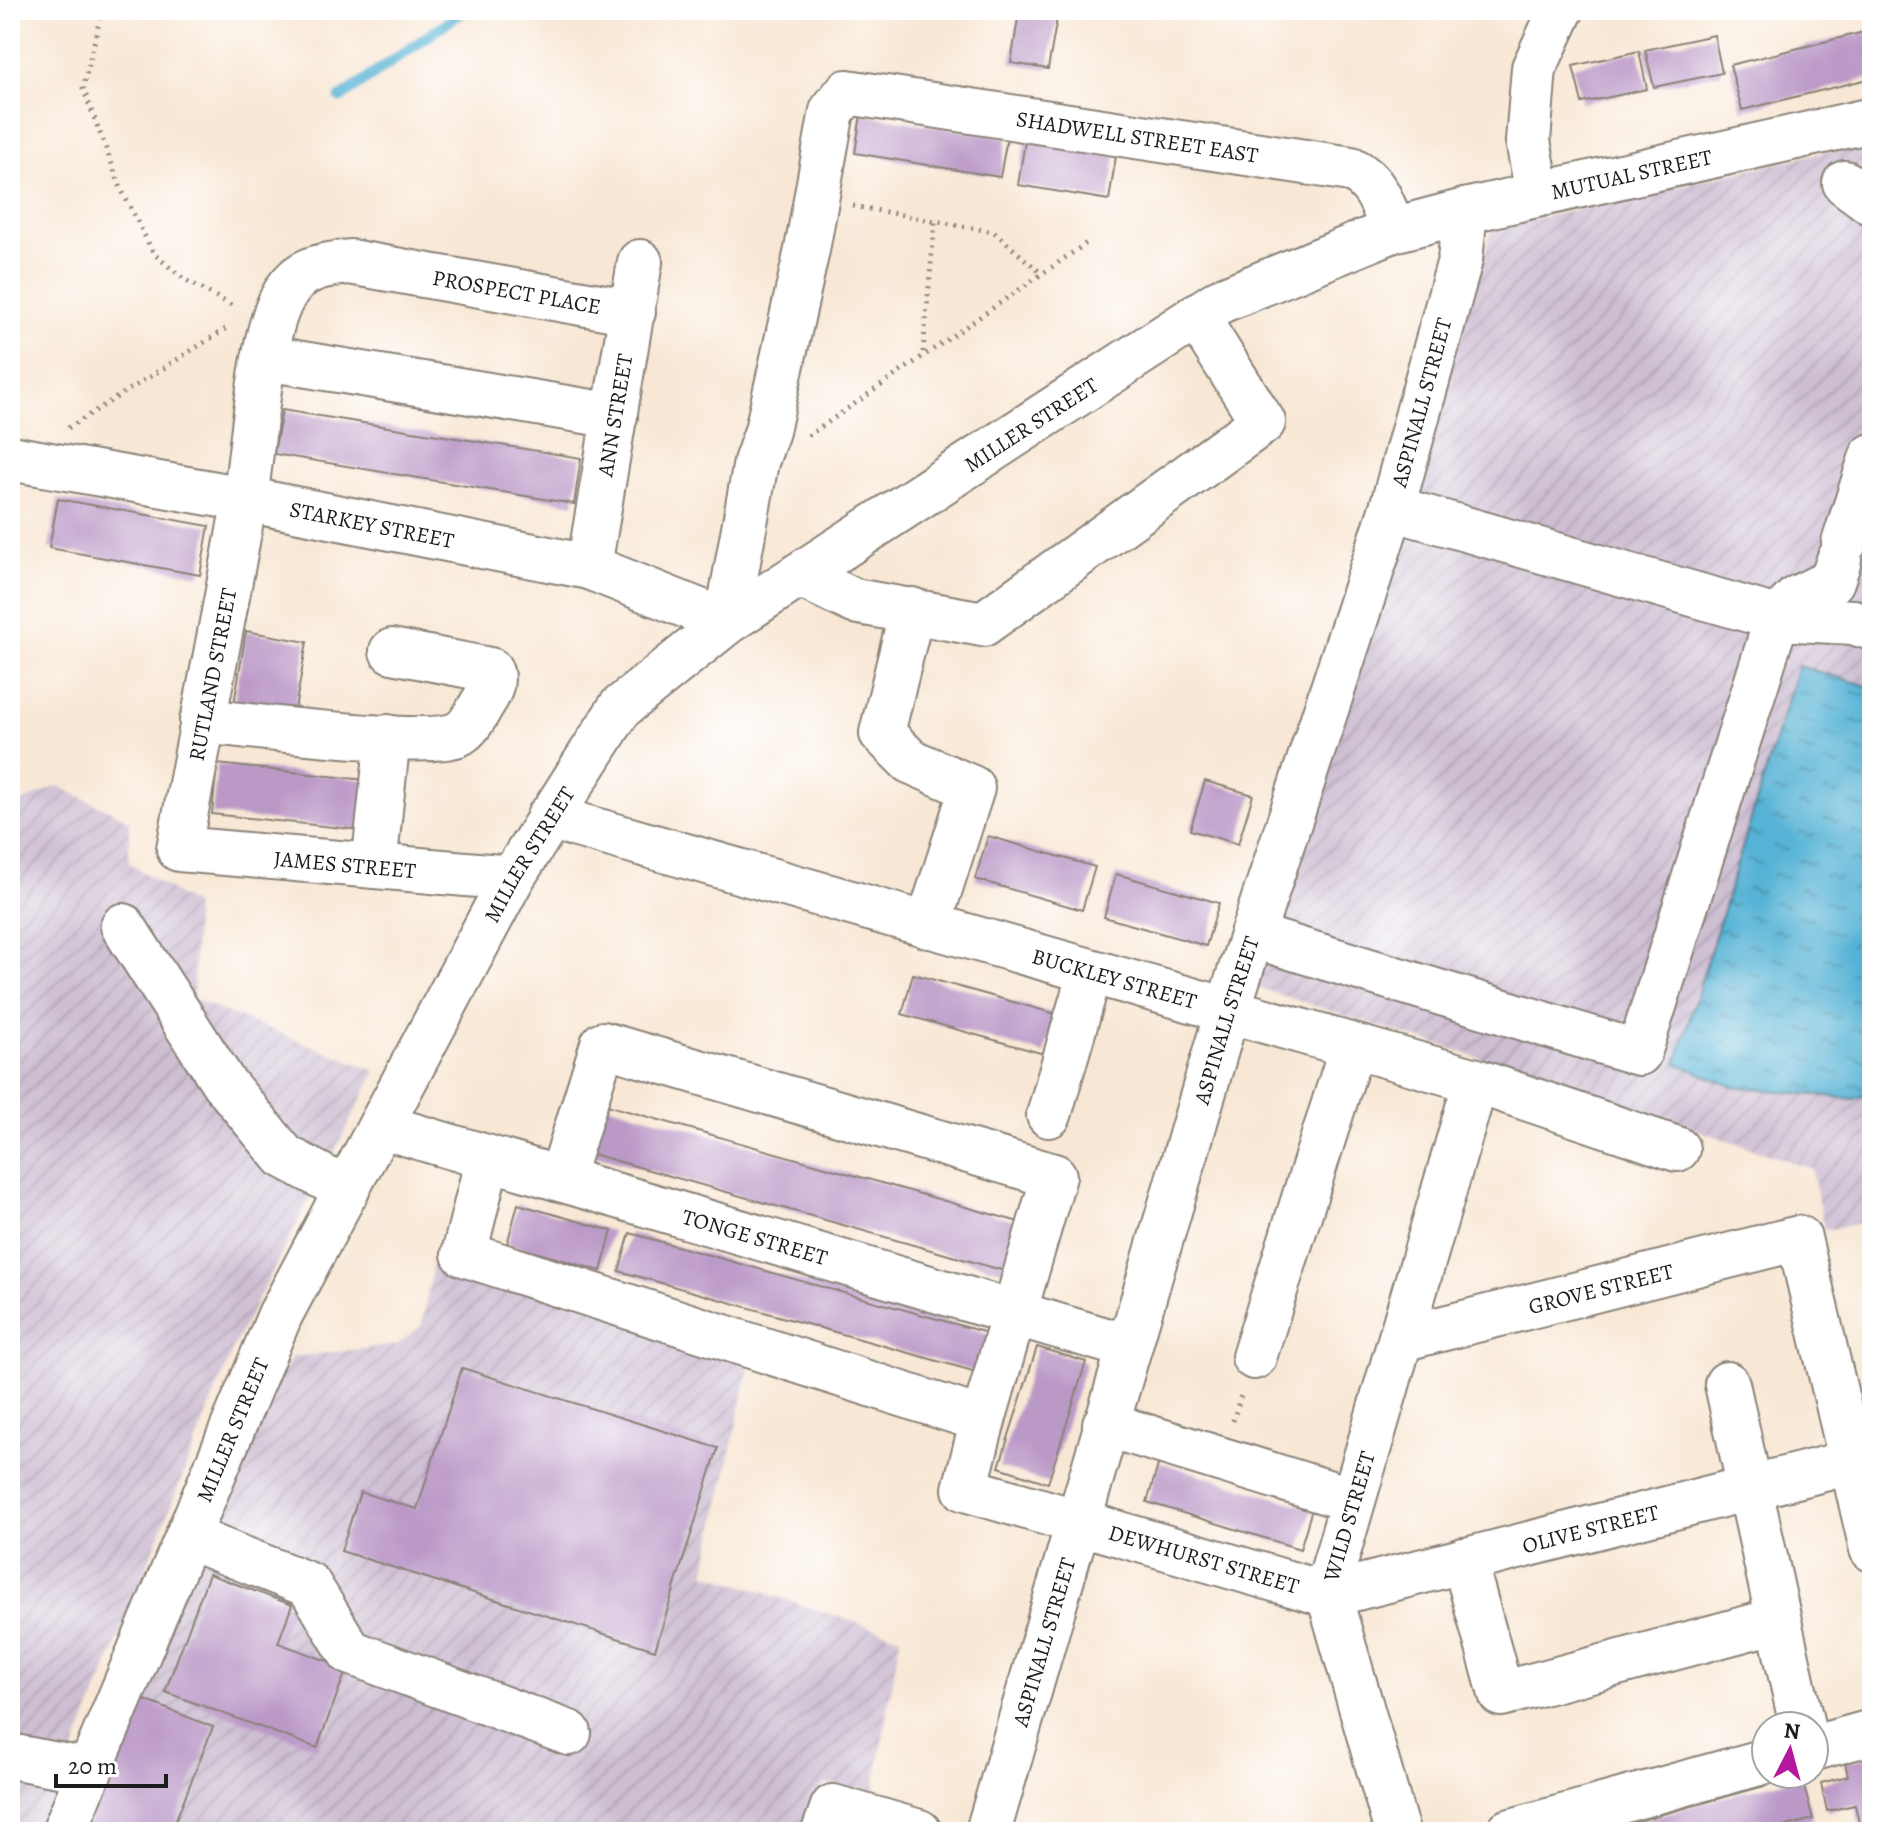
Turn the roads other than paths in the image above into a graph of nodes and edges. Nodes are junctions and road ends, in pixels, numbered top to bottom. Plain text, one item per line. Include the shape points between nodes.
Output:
1 (1561, 10) edge
2 (1872, 120) edge
3 (1538, 194) junction
4 (1465, 211) junction
5 (1393, 230) junction
6 (640, 262) dead end
7 (633, 312) junction
8 (1196, 316) junction
9 (263, 332) junction
10 (615, 416) junction
11 (1872, 456) edge
12 (10, 458) edge
13 (244, 499) junction
14 (1392, 508) junction
15 (589, 567) junction
16 (800, 575) junction
17 (912, 610) junction
18 (1777, 618) junction
19 (727, 622) junction
20 (1872, 628) edge
21 (392, 651) dead end
22 (202, 721) junction
23 (388, 737) junction
24 (549, 817) junction
25 (179, 849) joint
26 (374, 866) junction
27 (512, 878) junction
28 (123, 926) dead end
29 (928, 926) junction
30 (1253, 932) junction
31 (1090, 972) junction
32 (1227, 1012) junction
33 (1352, 1047) junction
34 (1476, 1081) junction
35 (1049, 1115) dead end
36 (381, 1126) junction
37 (1677, 1149) dead end
38 (488, 1158) junction
39 (561, 1179) junction
40 (347, 1190) junction
41 (1014, 1313) junction
42 (1401, 1339) junction
43 (1129, 1347) junction
44 (1254, 1357) road end
45 (1727, 1384) dead end
46 (983, 1420) junction
47 (1105, 1424) junction
48 (1851, 1462) junction
49 (1749, 1488) junction
50 (1353, 1500) junction
51 (1079, 1521) junction
52 (188, 1537) junction
53 (1872, 1549) edge
54 (1464, 1560) junction
55 (1329, 1595) junction
56 (1778, 1620) junction
57 (1798, 1710) edge
58 (1872, 1732) edge
59 (569, 1733) dead end
60 (1830, 1744) edge
61 (10, 1756) edge
62 (1750, 1765) edge
63 (90, 1771) junction
64 (64, 1832) edge
65 (824, 1832) edge
66 (919, 1832) edge
67 (988, 1832) edge
68 (1397, 1832) edge
69 (1508, 1832) edge

1 - 3 street via 1534,68 1528,141
2 - 3 street, MUTUAL STREET
3 - 4 street, MUTUAL STREET
4 - 5 street, MUTUAL STREET
4 - 14 street, ASPINALL STREET via 1460,260
5 - 8 street, MILLER STREET via 1220,301
5 - 19 street, SHADWELL STREET EAST via 1368,177 1351,169 847,92 832,111
6 - 7 street, ANN STREET
7 - 9 street, PROSPECT PLACE via 350,262 316,265 300,275
7 - 10 street, ANN STREET
8 - 16 street, MILLER STREET
8 - 17 street via 1263,422 983,624
9 - 10 street
9 - 13 street, RUTLAND STREET
10 - 15 street, ANN STREET
11 - 18 street via 1832,581 1797,598
12 - 13 street, STARKEY STREET
13 - 15 street, STARKEY STREET
13 - 22 street, RUTLAND STREET
14 - 18 street
14 - 30 street, ASPINALL STREET
15 - 19 street, STARKEY STREET
16 - 17 street via 854,601
16 - 19 street, MILLER STREET
17 - 29 street via 882,733 910,761 972,788
18 - 20 street
18 - 30 street via 1639,1053
19 - 24 street, MILLER STREET via 620,708
21 - 23 street via 490,670 493,676 488,695 462,733 445,739
22 - 23 street
22 - 25 street, RUTLAND STREET
23 - 26 street
24 - 27 street, MILLER STREET
24 - 29 street, BUCKLEY STREET
25 - 26 street, JAMES STREET
26 - 27 street, JAMES STREET
27 - 36 street, MILLER STREET
28 - 40 street via 223,1082 284,1156
29 - 31 street, BUCKLEY STREET
30 - 32 street, ASPINALL STREET
31 - 32 street, BUCKLEY STREET
31 - 35 street
32 - 33 street, BUCKLEY STREET
32 - 43 street, ASPINALL STREET
33 - 34 street, BUCKLEY STREET
33 - 44 street
34 - 37 street, BUCKLEY STREET
34 - 42 street, WILD STREET
36 - 38 street, TONGE STREET
36 - 40 street, MILLER STREET
38 - 39 street, TONGE STREET
38 - 46 street via 464,1254
39 - 41 street, TONGE STREET
39 - 41 street via 603,1044 1054,1176
40 - 52 street, MILLER STREET via 280,1315
41 - 43 street, TONGE STREET
41 - 46 street
42 - 48 street, GROVE STREET via 1799,1238
42 - 50 street, WILD STREET
43 - 47 street, ASPINALL STREET
45 - 49 street
46 - 51 street, DEWHURST STREET via 965,1489
47 - 50 street
47 - 51 street, ASPINALL STREET
48 - 49 street, OLIVE STREET
48 - 53 street
49 - 54 street, OLIVE STREET
49 - 56 street
50 - 55 street, WILD STREET
51 - 55 street, DEWHURST STREET
51 - 67 street, ASPINALL STREET
52 - 59 street via 309,1585 350,1652
52 - 63 street, MILLER STREET
54 - 55 street, OLIVE STREET
54 - 56 street via 1501,1694
55 - 68 street, WILD STREET
56 - 57 street
58 - 60 street
61 - 63 street
62 - 69 street
63 - 64 street, MILLER STREET
65 - 66 street via 833,1807

